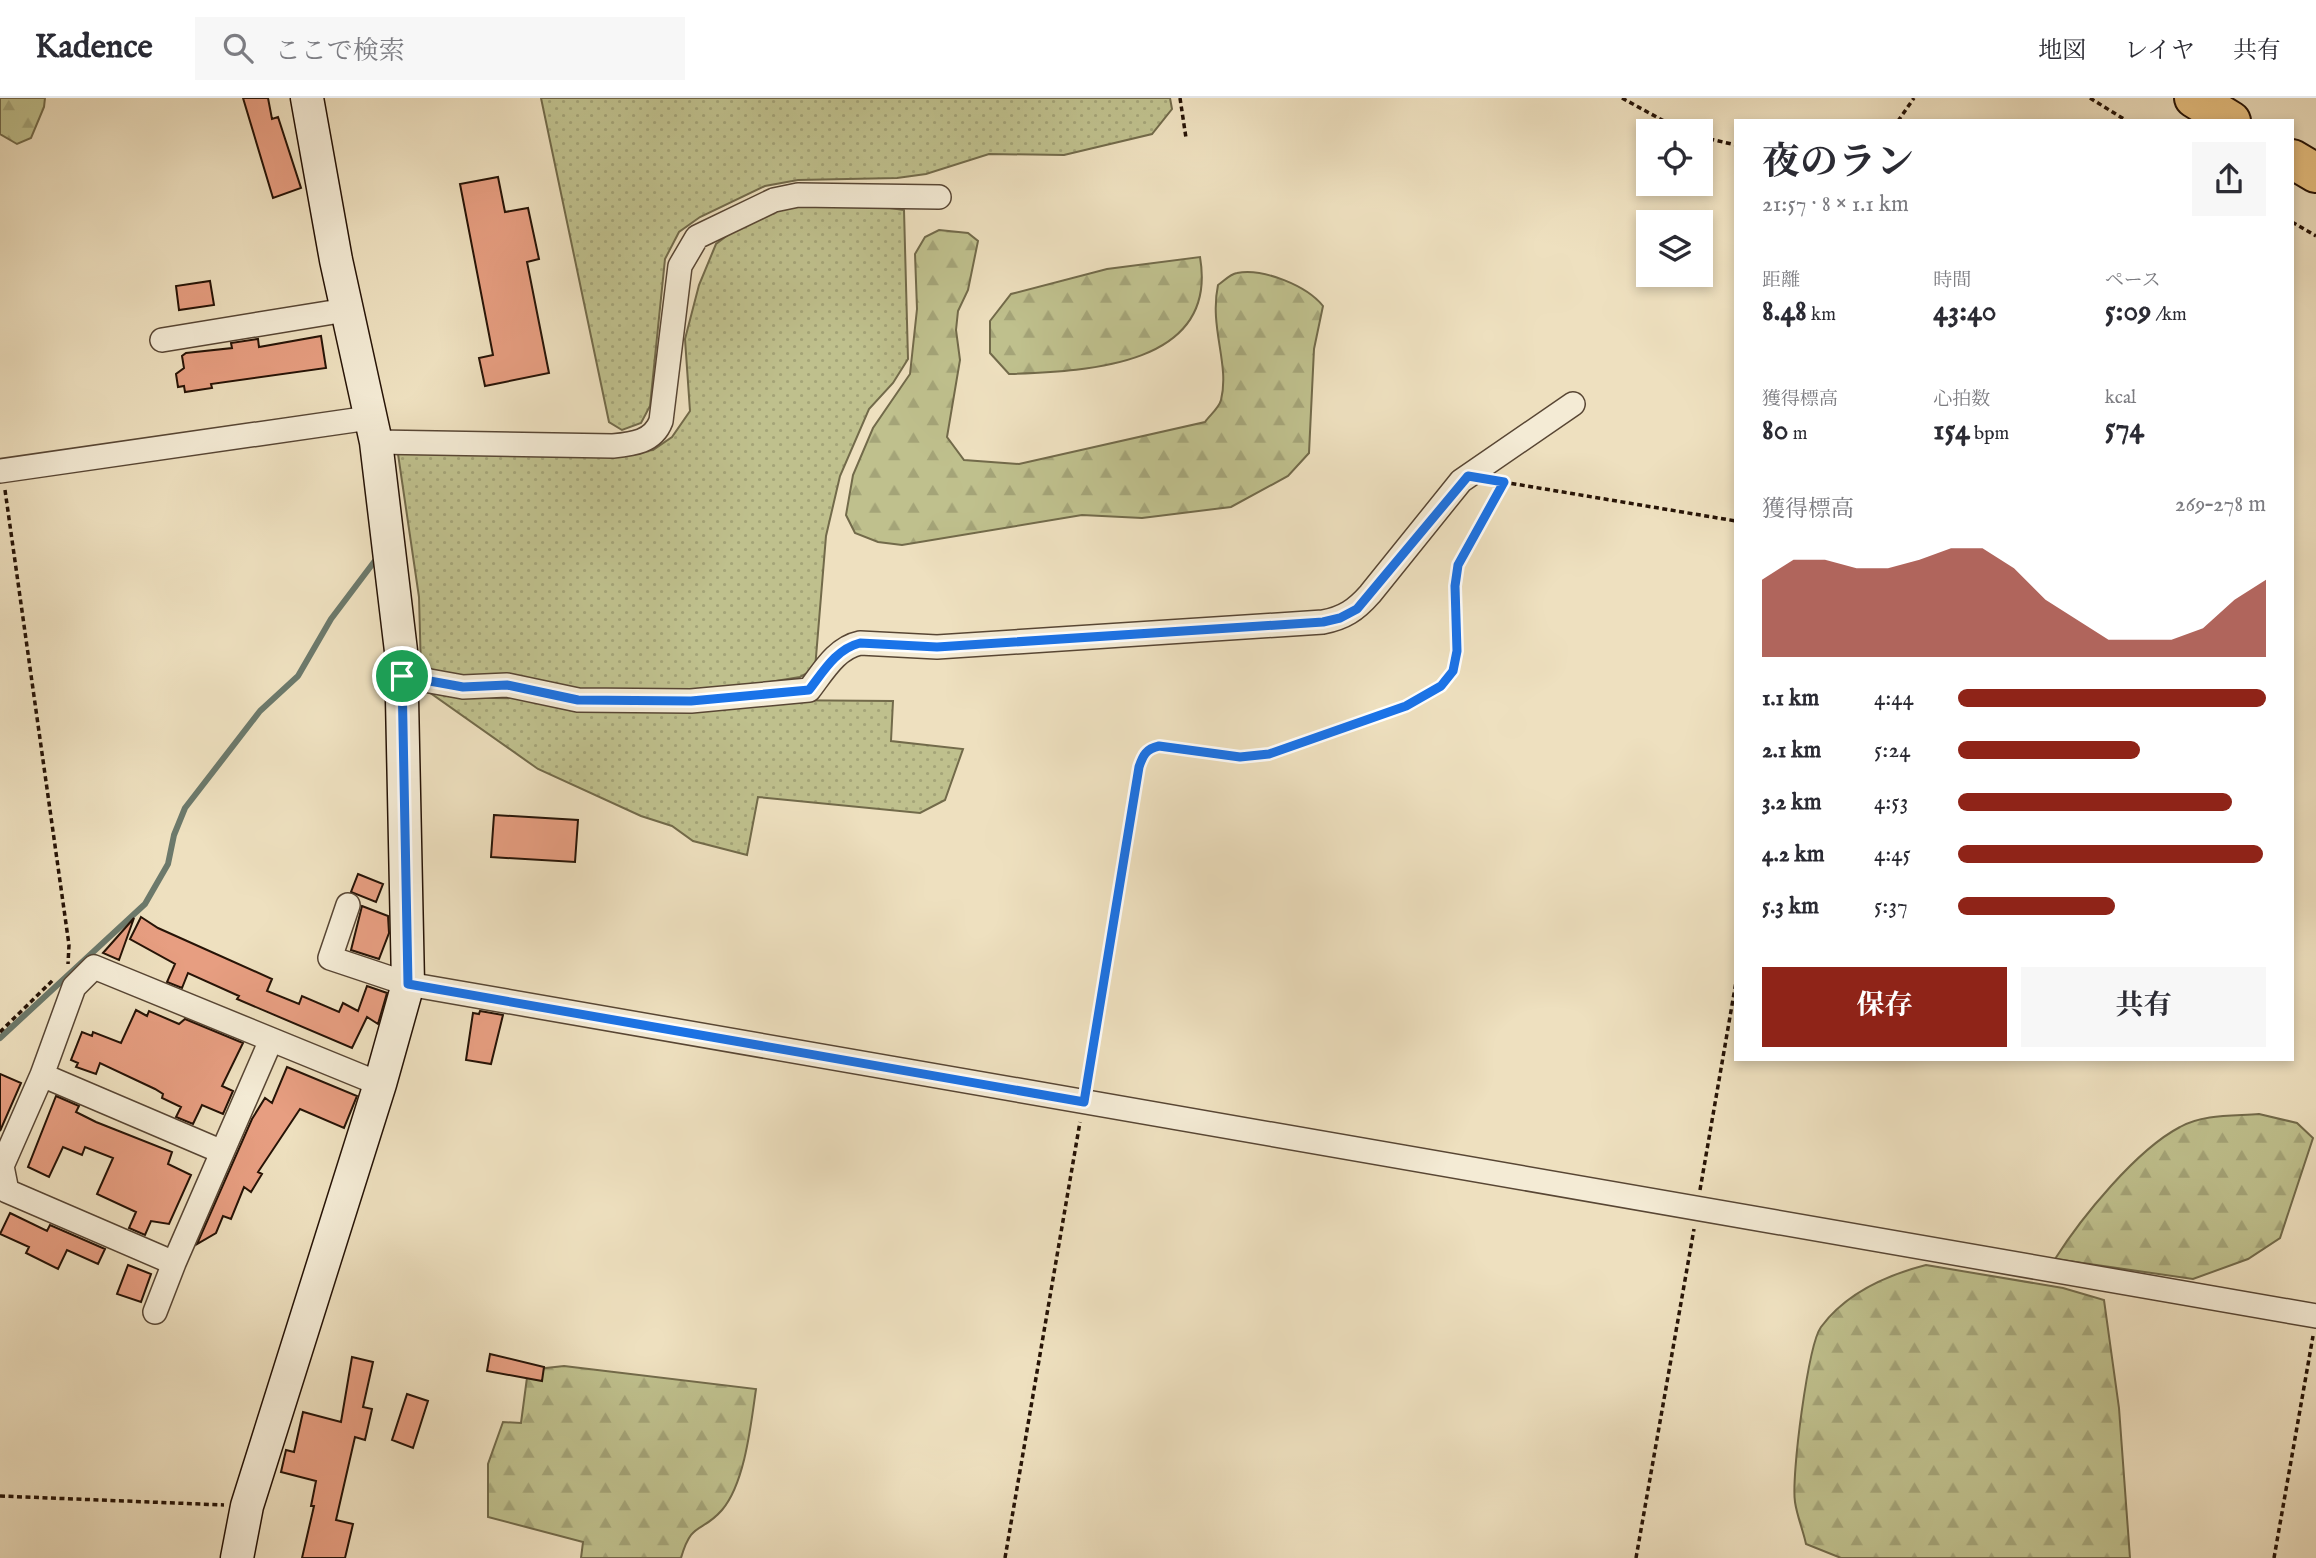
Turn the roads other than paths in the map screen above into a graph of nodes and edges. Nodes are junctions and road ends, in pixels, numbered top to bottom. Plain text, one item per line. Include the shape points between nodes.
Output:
1 (307, 98) edge
2 (2194, 98) edge
3 (2228, 119) edge
4 (2294, 160) edge
5 (2316, 173) edge
6 (939, 197) dead end
7 (346, 310) junction
8 (162, 340) dead end
9 (1573, 404) dead end
10 (372, 430) junction
11 (1, 471) edge
12 (402, 676) junction
13 (348, 905) dead end
14 (408, 984) junction
15 (271, 1040) junction
16 (42, 1074) junction
17 (380, 1084) junction
18 (220, 1150) junction
19 (174, 1263) junction
20 (155, 1312) dead end
21 (2315, 1324) edge
22 (237, 1558) edge

1 - 7 street
2 - 3 highway
4 - 5 highway
6 - 10 street via 797,195 775,200 697,237 680,266 661,421 657,433 647,439 613,446
7 - 8 street
7 - 10 street
9 - 12 street via 1468,476 1357,609 1323,622 937,647 860,643 838,654 809,690 691,701 578,700 507,685 463,687
10 - 11 street
10 - 12 street
12 - 14 street
13 - 14 street via 330,958
14 - 17 street
14 - 21 street via 1697,1209
15 - 16 street via 94,967 74,988
15 - 17 street
15 - 18 street
16 - 18 street
16 - 19 street via 2,1166 7,1191
17 - 22 street via 247,1506
18 - 19 street
19 - 20 street

